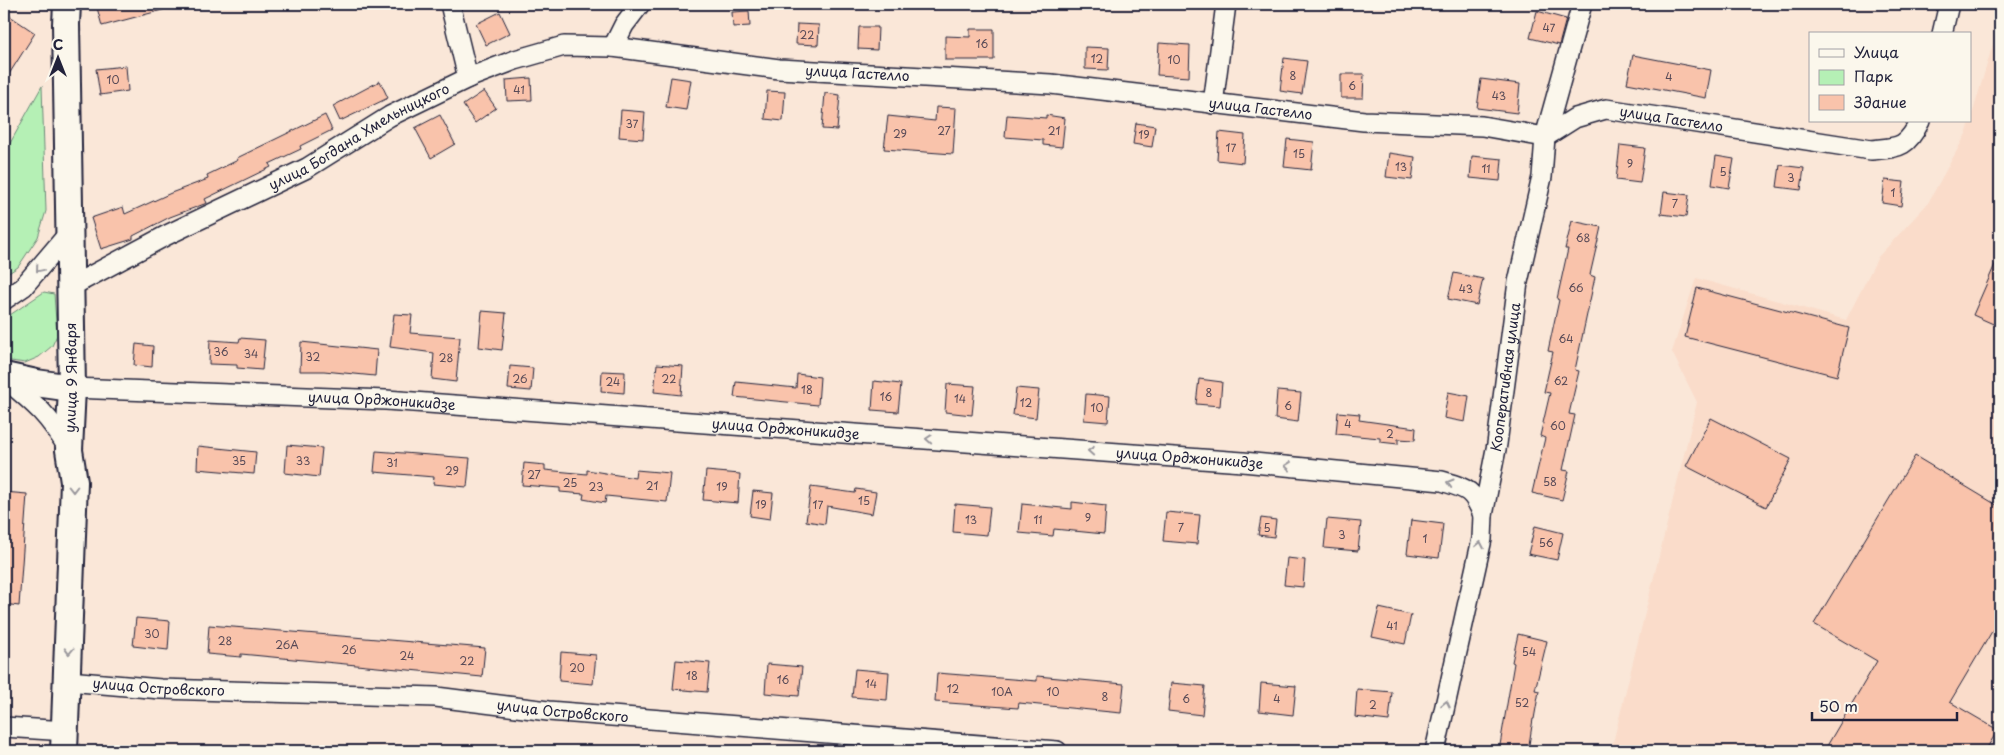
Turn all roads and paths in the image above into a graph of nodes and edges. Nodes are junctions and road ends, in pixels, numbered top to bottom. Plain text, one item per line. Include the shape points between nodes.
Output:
1 (67, 4) edge
2 (450, 4) edge
3 (640, 4) edge
4 (1226, 4) edge
5 (1582, 4) edge
6 (1949, 4) edge
7 (1942, 32) edge
8 (613, 47) junction
9 (468, 78) junction
10 (1213, 104) junction
11 (1920, 122) edge
12 (1545, 137) junction
13 (69, 233) junction
14 (70, 286) junction
15 (4, 300) edge
16 (4, 377) edge
17 (72, 388) junction
18 (69, 450) junction
19 (1483, 515) junction
20 (68, 681) junction
21 (4, 727) edge
22 (65, 741) edge
23 (1057, 751) edge
24 (1435, 751) edge

1 - 13 main road, улица 9 Января
2 - 9 street
3 - 8 street
4 - 10 street
5 - 12 street, Кооперативная улица
6 - 7 street
8 - 9 street, улица Богдана Хмельницкого via 564,46
8 - 10 street, улица Гастелло via 779,68 1051,84
9 - 14 street, улица Богдана Хмельницкого via 390,116 308,168 167,235
10 - 12 street, улица Гастелло via 1364,121 1482,126
11 - 12 street, улица Гастелло via 1914,134 1900,147 1871,150 1606,109 1575,118
12 - 19 street, Кооперативная улица via 1542,177 1518,282 1497,444
13 - 14 main road, улица 9 Января
13 -> 15 street via 23,287
14 - 17 main road, улица 9 Января
16 - 17 main road
16 - 18 street via 39,407
17 - 18 main road, улица 9 Января
19 -> 17 street, улица Орджоникидзе via 1476,497 1461,486 1442,481 1243,462 386,400
18 -> 20 main road, улица 9 Января via 74,482
24 -> 19 street, Кооперативная улица via 1482,539
20 - 22 main road, улица 9 Января
20 - 23 street, улица Островского via 161,689 436,698 548,711
21 - 22 street

